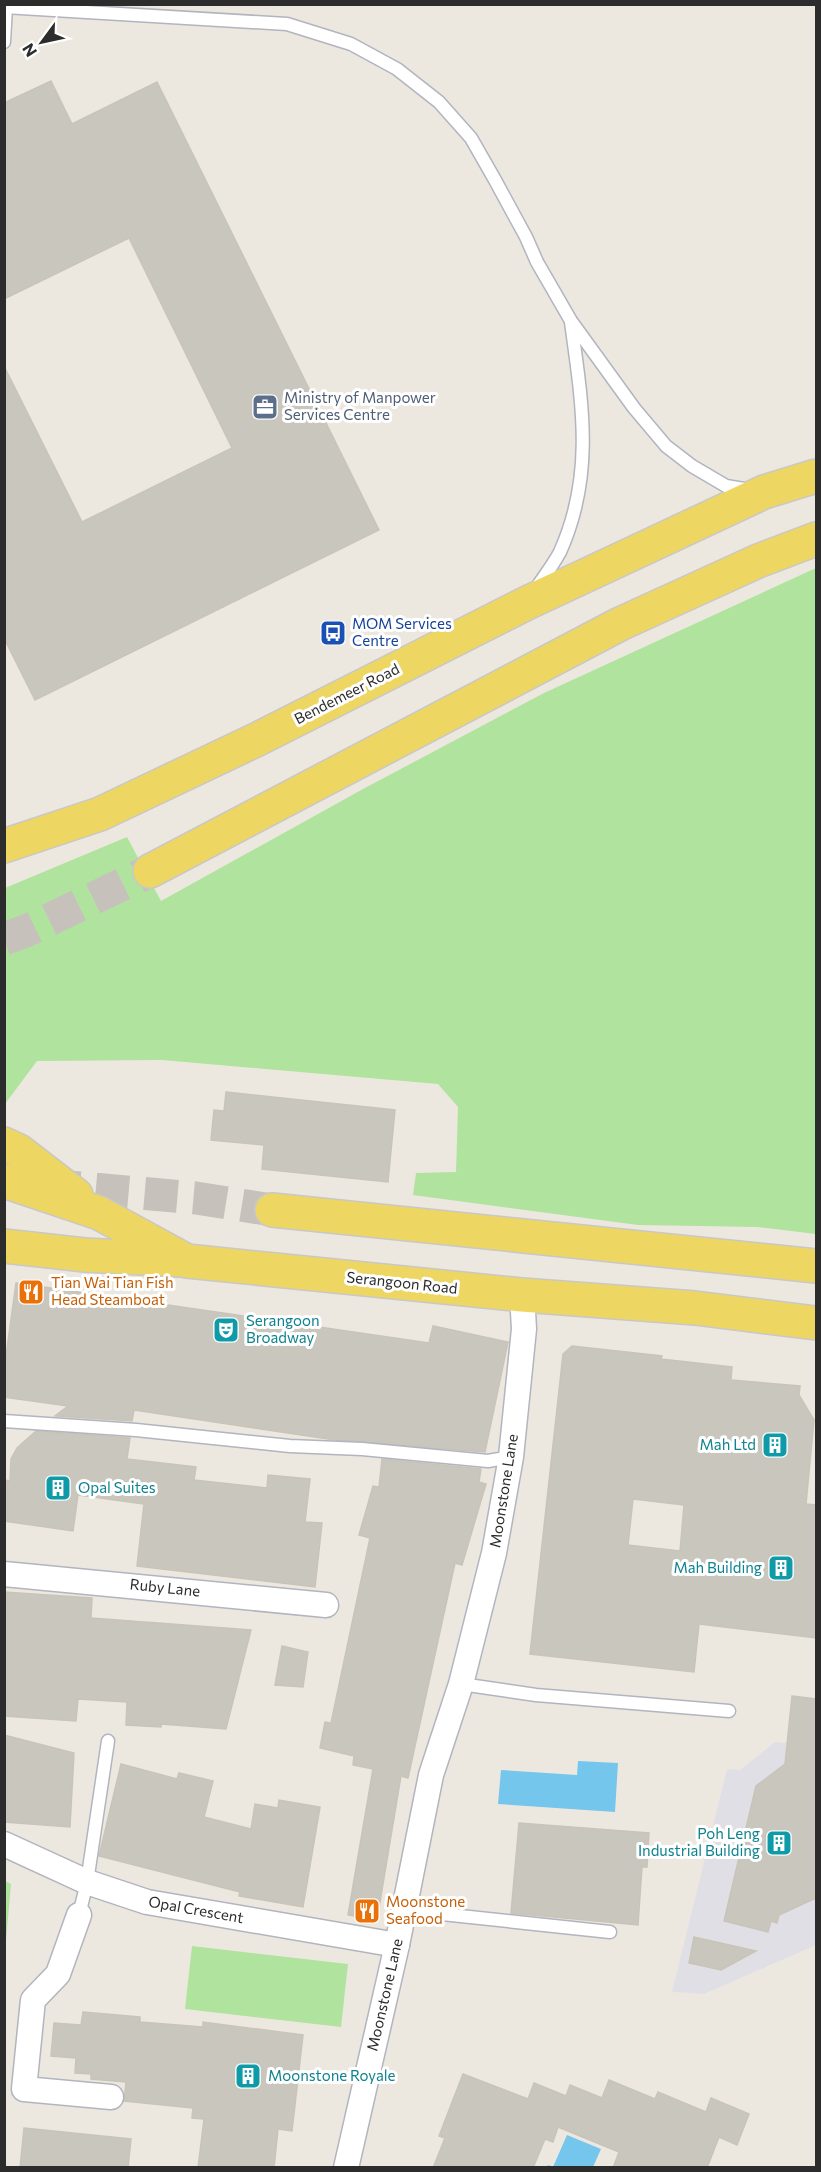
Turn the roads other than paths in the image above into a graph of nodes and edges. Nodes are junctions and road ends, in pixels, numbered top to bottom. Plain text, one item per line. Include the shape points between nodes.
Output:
1 (5, 7) edge
2 (4, 42) edge
3 (571, 321) junction
4 (816, 476) edge
5 (764, 492) junction
6 (816, 539) edge
7 (527, 603) junction
8 (100, 814) junction
9 (4, 822) edge
10 (4, 846) edge
11 (4, 866) edge
12 (150, 871) tunnel mouth
13 (4, 1144) edge
14 (4, 1181) edge
15 (272, 1210) tunnel mouth
16 (99, 1213) junction
17 (4, 1237) edge
18 (20, 1247) edge
19 (187, 1261) junction
20 (816, 1266) edge
21 (522, 1295) junction
22 (816, 1323) edge
23 (4, 1421) edge
24 (511, 1457) junction
25 (4, 1574) edge
26 (326, 1605) dead end
27 (461, 1684) junction
28 (729, 1711) dead end
29 (108, 1740) dead end
30 (4, 1844) edge
31 (87, 1882) junction
32 (404, 1910) junction
33 (79, 1915) joint
34 (610, 1932) dead end
35 (397, 1945) junction
36 (111, 2097) dead end
37 (346, 2168) edge

1 - 2 lane
1 - 3 lane via 286,24 351,44 398,69 439,102 471,138
3 - 5 lane via 666,446 726,486
3 - 7 lane via 584,420 577,507 559,554
4 - 5 main road, Bendemeer Road
5 - 7 main road, Bendemeer Road
6 - 12 main road via 620,624
7 - 8 main road, Bendemeer Road
8 - 9 main road
8 - 10 main road, Bendemeer Road
8 - 11 main road
13 - 16 main road via 19,1151
14 - 16 main road, Serangoon Road
15 - 20 main road
16 - 19 main road, Serangoon Road
17 - 18 main road
18 - 19 main road
19 - 21 main road, Serangoon Road
21 - 22 main road, Serangoon Road via 695,1308
21 - 24 street, Moonstone Lane via 524,1329
23 - 24 lane via 488,1461
24 - 27 street, Moonstone Lane via 494,1553
25 - 26 street, Ruby Lane
27 - 28 lane via 536,1695
27 - 32 street, Moonstone Lane via 431,1775
29 - 31 lane
30 - 31 street, Opal Crescent
31 - 33 lane
31 - 35 street, Opal Crescent via 147,1902
32 - 34 lane
32 - 35 street, Moonstone Lane
33 - 36 street via 58,1974 33,2000 24,2089
35 - 37 street, Moonstone Lane

